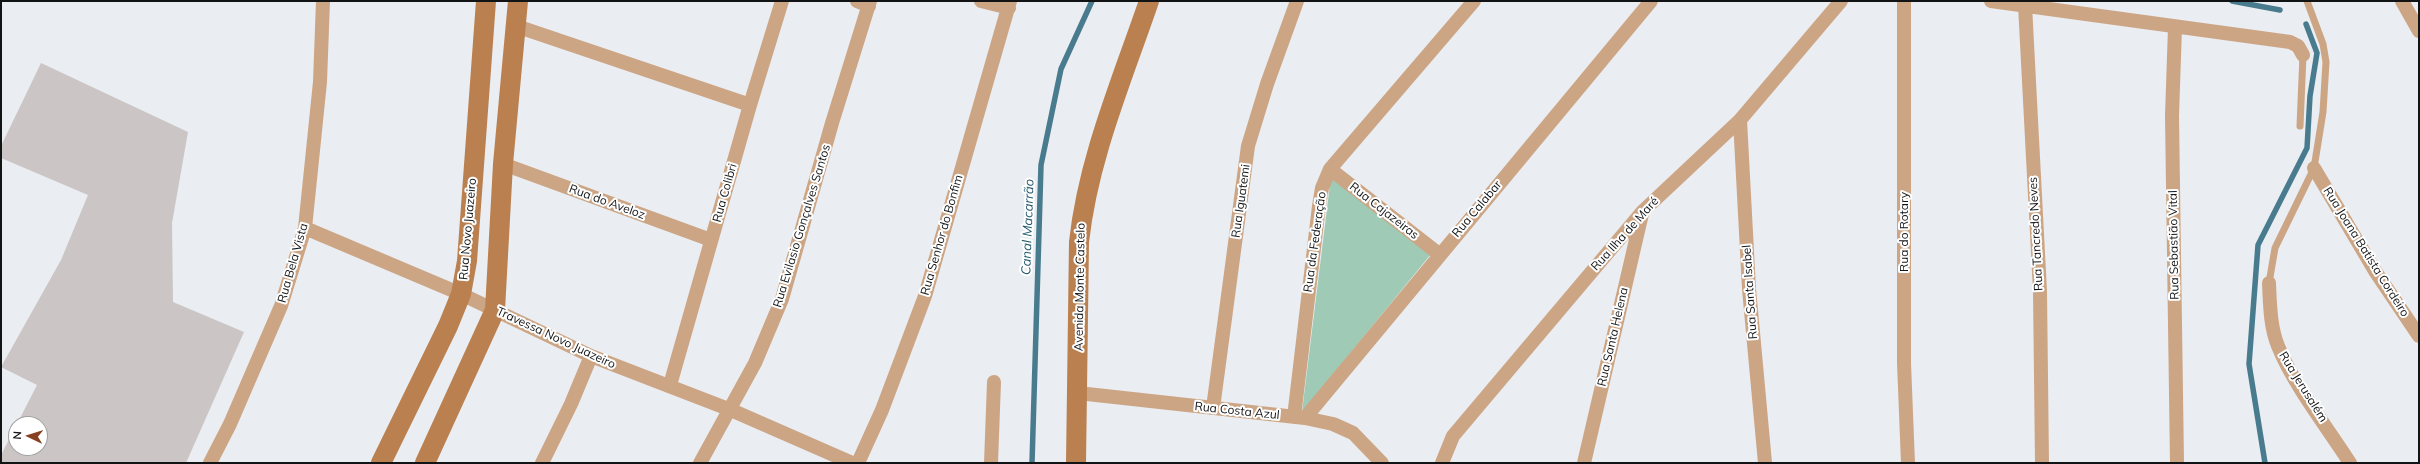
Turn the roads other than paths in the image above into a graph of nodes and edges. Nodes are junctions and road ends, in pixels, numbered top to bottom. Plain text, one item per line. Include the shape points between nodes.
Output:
1 (323, 1) edge
2 (486, 1) edge
3 (518, 1) edge
4 (782, 1) edge
5 (981, 1) edge
6 (1149, 1) edge
7 (1297, 1) edge
8 (1474, 1) edge
9 (1651, 1) edge
10 (1842, 1) edge
11 (1904, 1) edge
12 (1991, 1) edge
13 (2307, 1) edge
14 (2402, 1) edge
15 (865, 3) edge
16 (1010, 5) edge
17 (2025, 5) junction
18 (516, 26) junction
19 (2175, 27) junction
20 (2419, 31) edge
21 (2302, 55) joint
22 (750, 105) junction
23 (1740, 120) junction
24 (2300, 126) dead end
25 (504, 164) junction
26 (2314, 168) junction
27 (1330, 169) junction
28 (1643, 210) junction
29 (305, 228) junction
30 (711, 240) junction
31 (1439, 254) junction
32 (2269, 282) joint
33 (461, 294) junction
34 (495, 310) junction
35 (2419, 336) edge
36 (591, 356) junction
37 (994, 382) dead end
38 (670, 385) junction
39 (1078, 393) junction
40 (1213, 408) junction
41 (731, 410) junction
42 (1299, 417) junction
43 (210, 463) edge
44 (381, 463) edge
45 (425, 463) edge
46 (542, 463) edge
47 (700, 463) edge
48 (852, 463) edge
49 (858, 463) edge
50 (990, 463) edge
51 (1076, 463) edge
52 (1382, 463) edge
53 (1442, 463) edge
54 (1584, 463) edge
55 (1765, 463) edge
56 (1908, 463) edge
57 (2042, 463) edge
58 (2177, 463) edge
59 (2350, 463) edge

1 - 29 street, Rua Bela Vista via 320,82
2 - 33 street, Rua Novo Juazeiro via 467,261
3 - 18 street
4 - 22 street, Rua Colibri
5 - 16 street
6 - 39 street, Avenida Monte Castelo via 1082,207 1079,242
7 - 40 street, Rua Iguatemi via 1248,146
8 - 27 street, Rua da Federação
9 - 31 street, Rua Calabar
10 - 23 street, Rua Ilha de Maré
11 - 56 street, Rua do Rotary via 1904,363
12 - 17 street
13 - 26 lane via 2323,44 2326,74
14 - 20 street
15 - 41 street, Rua Evilasio Gonçalves Santos via 782,299 755,363
16 - 49 street, Rua Senhor do Bonfim via 925,296 882,410
17 - 19 street
17 - 57 street, Rua Tancredo Neves via 2040,291
18 - 22 street
18 - 25 street
19 - 21 street via 2295,43
19 - 58 street, Rua Sebastião Vital via 2172,116
21 - 24 lane
22 - 30 street, Rua Colibri
23 - 28 street, Rua Ilha de Maré
23 - 55 street, Rua Santa Isabel via 1749,289
25 - 30 street, Rua do Aveloz
25 - 34 street
26 - 32 lane via 2275,248
26 - 35 street, Rua Joana Batista Cordeiro via 2375,271
27 - 31 street, Rua Cajazeiras
27 - 42 street, Rua da Federação via 1322,188 1319,206
28 - 53 street, Rua Ilha de Maré via 1454,436
28 - 54 street, Rua Santa Helena
29 - 33 street, Travessa Novo Juazeiro
29 - 43 street, Rua Bela Vista via 281,306 230,424
30 - 38 street, Rua Colibri
31 - 42 street, Rua Calabar
32 - 59 street, Rua Jerusalém via 2270,306 2277,345
33 - 34 street, Travessa Novo Juazeiro
33 - 44 street, Rua Novo Juazeiro
34 - 36 street, Travessa Novo Juazeiro
34 - 45 street via 454,405
36 - 38 street, Travessa Novo Juazeiro
36 - 46 street
37 - 50 street
38 - 41 street, Travessa Novo Juazeiro
39 - 40 street, Rua Costa Azul
39 - 51 street, Avenida Monte Castelo
40 - 42 street, Rua Costa Azul
41 - 47 street, Rua Evilasio Gonçalves Santos
41 - 48 street, Travessa Novo Juazeiro
42 - 52 street, Rua Costa Azul via 1333,424 1353,433

